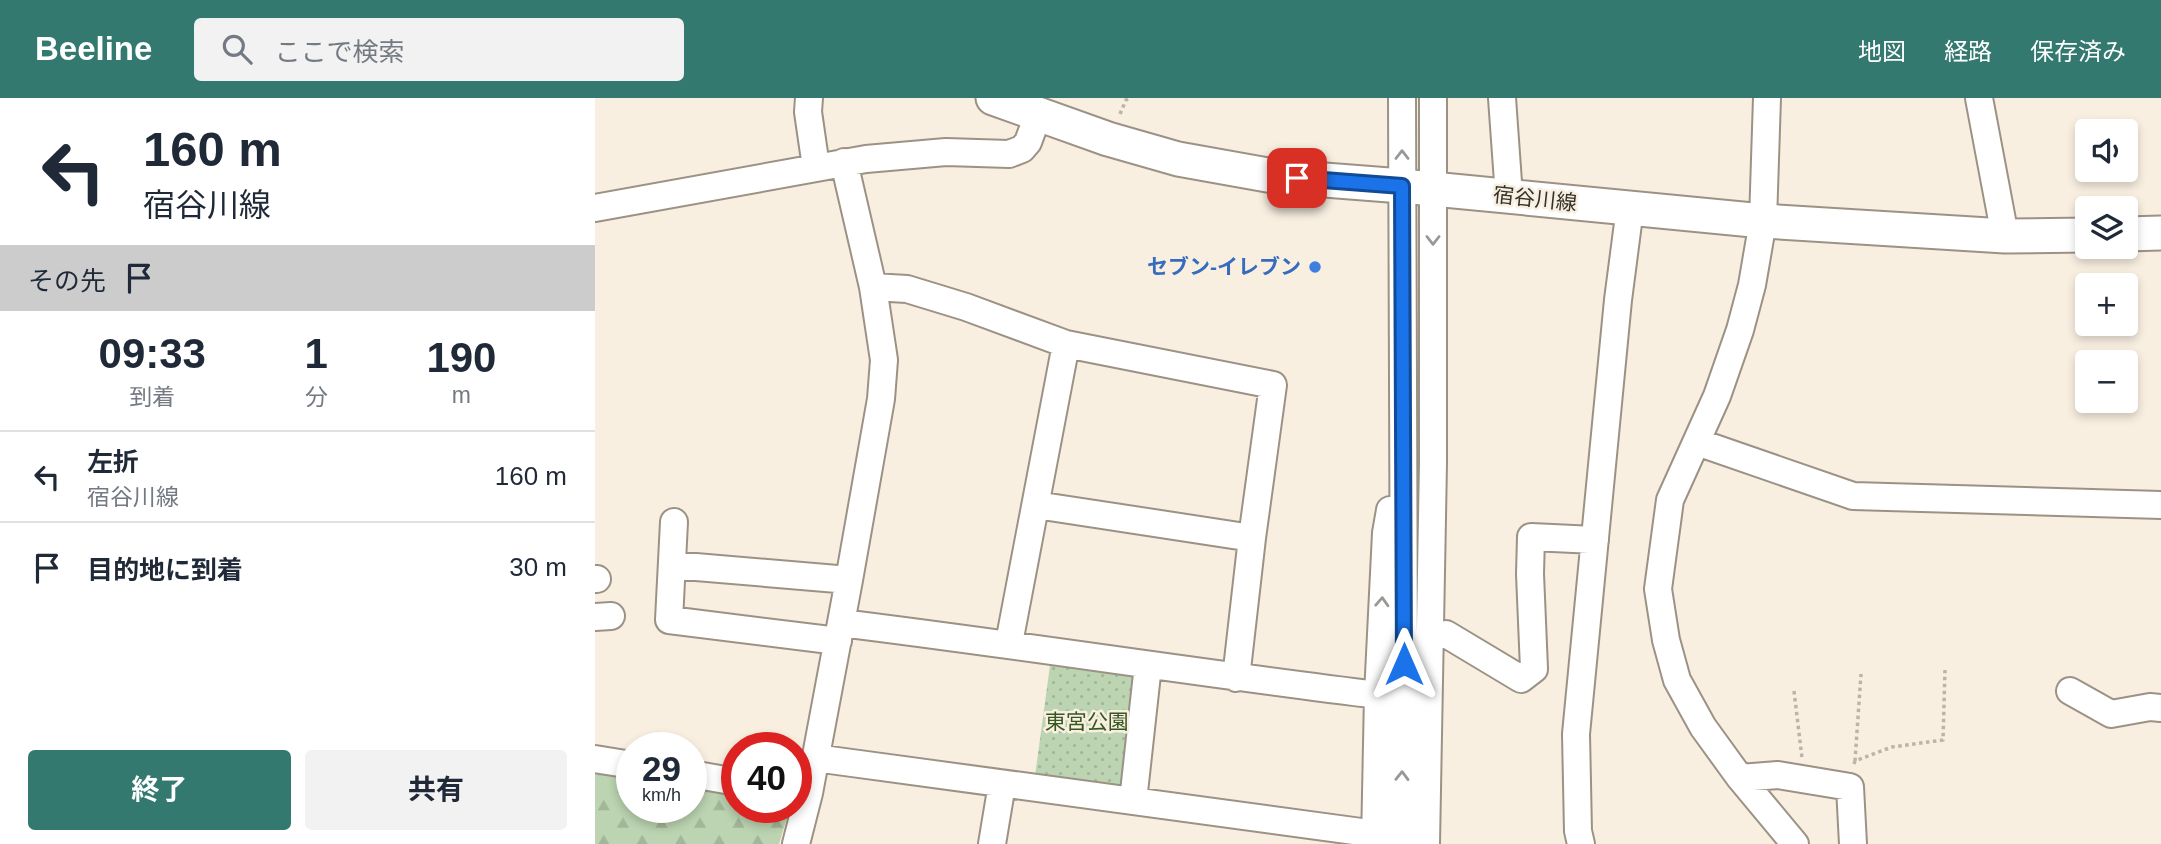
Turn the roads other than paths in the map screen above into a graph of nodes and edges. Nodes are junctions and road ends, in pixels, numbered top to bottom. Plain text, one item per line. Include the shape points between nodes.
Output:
1 (809, 98) edge
2 (993, 98) edge
3 (1402, 98) edge
4 (1433, 98) edge
5 (1502, 98) edge
6 (1767, 98) edge
7 (1979, 98) edge
8 (1038, 115) junction
9 (844, 162) junction
10 (816, 167) junction
11 (1417, 187) junction
12 (1509, 196) junction
13 (595, 208) edge
14 (1630, 208) junction
15 (1763, 221) junction
16 (2161, 233) edge
17 (2138, 234) edge
18 (2075, 235) edge
19 (2005, 236) junction
20 (873, 287) junction
21 (1066, 344) junction
22 (1697, 442) junction
23 (1403, 457) junction
24 (1433, 463) junction
25 (1036, 505) junction
26 (2161, 505) edge
27 (674, 522) dead end
28 (1252, 538) junction
29 (1595, 540) junction
30 (672, 565) junction
31 (849, 580) junction
32 (839, 632) junction
33 (1446, 635) junction
34 (1009, 643) junction
35 (1148, 665) junction
36 (1236, 678) junction
37 (2070, 691) dead end
38 (1378, 695) junction
39 (2161, 708) edge
40 (815, 758) junction
41 (595, 760) edge
42 (616, 763) edge
43 (812, 766) edge
44 (1741, 778) junction
45 (1002, 784) junction
46 (1133, 801) junction
47 (799, 823) edge
48 (1375, 839) edge
49 (796, 844) edge
50 (992, 844) edge
51 (1400, 844) edge
52 (1426, 844) edge
53 (1444, 844) edge
54 (1581, 844) edge
55 (1795, 844) edge
56 (1853, 844) edge

1 - 10 street
2 - 8 main road, 宿谷川線
11 -> 3 street
4 - 11 street
5 - 12 street
6 - 15 street
7 - 19 street
8 - 9 street via 1028,142 1009,154 927,153
8 - 11 main road, 宿谷川線 via 1196,164 1273,176
9 - 10 street
9 - 20 street
10 - 13 street
11 - 12 main road, 宿谷川線
11 - 23 street
11 -> 24 street
12 - 14 main road, 宿谷川線
14 - 15 main road, 宿谷川線
14 - 29 street
15 - 19 main road, 宿谷川線
15 - 22 street via 1740,330
16 - 17 main road
18 - 19 main road, 宿谷川線
20 - 21 street via 907,289 955,303
20 - 31 street via 884,360 881,399
21 - 25 street
21 - 28 street via 1273,385
22 - 26 street via 1853,496
22 - 44 street via 1670,500 1658,589 1677,680 1703,727
38 -> 23 street via 1386,533
51 -> 23 street
24 - 33 street via 1450,551
24 - 52 street
25 - 28 street
25 - 34 street
27 - 30 street
28 - 36 street
29 - 33 street via 1531,537 1534,669 1521,679
29 - 54 street via 1576,734
30 - 31 street
30 - 32 street via 669,620
31 - 32 street
32 - 34 street
32 - 40 street
33 - 53 street
34 - 35 street
35 - 36 street
35 - 46 street
36 - 38 street
37 - 39 street via 2111,714
38 - 48 street
40 - 43 street
40 - 45 street
41 - 42 street
44 - 55 street
44 - 56 street via 1779,775 1850,787
45 - 46 street
45 - 50 street
46 - 48 street
47 - 49 street

